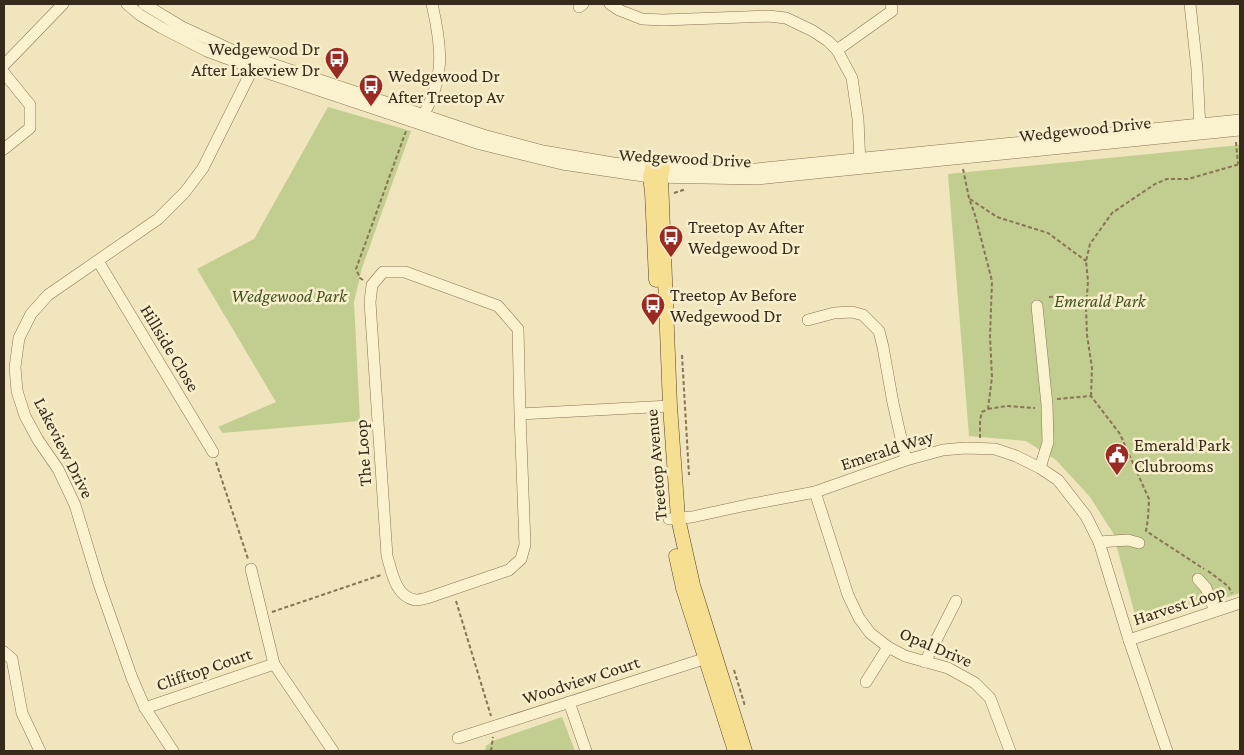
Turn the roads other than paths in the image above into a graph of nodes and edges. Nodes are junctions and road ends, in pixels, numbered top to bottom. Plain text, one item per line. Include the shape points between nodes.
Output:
1 (62, 4) edge
2 (127, 4) edge
3 (144, 4) edge
4 (432, 4) edge
5 (610, 4) edge
6 (891, 4) edge
7 (1190, 4) edge
8 (837, 50) junction
9 (255, 64) junction
10 (4, 65) edge
11 (4, 73) edge
12 (1240, 120) edge
13 (416, 122) junction
14 (1200, 129) junction
15 (1238, 131) edge
16 (4, 149) edge
17 (860, 164) junction
18 (657, 172) junction
19 (98, 261) junction
20 (1037, 306) dead end
21 (808, 320) dead end
22 (665, 407) junction
23 (520, 414) junction
24 (213, 452) road end
25 (906, 460) junction
26 (1040, 468) junction
27 (815, 492) junction
28 (673, 519) junction
29 (1099, 542) junction
30 (1139, 543) dead end
31 (250, 569) road end
32 (1198, 579) dead end
33 (956, 601) dead end
34 (1238, 604) edge
35 (1215, 611) junction
36 (1129, 640) junction
37 (888, 647) junction
38 (4, 652) edge
39 (710, 657) junction
40 (926, 662) junction
41 (274, 664) junction
42 (866, 682) dead end
43 (569, 702) junction
44 (145, 708) junction
45 (458, 738) dead end
46 (40, 751) edge
47 (172, 751) edge
48 (333, 751) edge
49 (586, 751) edge
50 (735, 751) edge
51 (745, 751) edge
52 (1010, 751) edge
53 (1166, 751) edge

1 - 10 street
2 - 9 street, Wedgewood Drive via 208,51
3 - 9 street, Wedgewood Drive
4 - 13 street via 439,37 439,75
5 - 8 street via 642,19 786,18 814,31
6 - 8 street via 892,11
7 - 14 street
8 - 17 street via 852,78
9 - 13 street, Wedgewood Drive
9 - 19 street, Lakeview Drive via 203,168 185,192 158,219
11 - 16 street via 30,105 30,128
12 - 14 street, Wedgewood Drive
13 - 18 street, Wedgewood Drive via 480,144 562,164
14 - 15 street, Wedgewood Drive
14 - 17 street, Wedgewood Drive
14 - 17 street, Wedgewood Drive via 961,159
17 - 18 street, Wedgewood Drive
18 - 22 main road, Treetop Avenue via 652,192
19 - 24 street, Hillside Close
19 - 44 street, Lakeview Drive via 48,295 31,314 19,338 15,367 17,391 25,416 58,469 75,505 99,584
20 - 26 street via 1048,442
21 - 25 street via 852,312 864,315 879,331
22 - 23 street
22 - 28 main road, Treetop Avenue
23 - 23 street, The Loop via 525,545 522,559 509,570 427,598 415,600 402,593 396,586 388,556 370,302 372,285 383,272 406,272 498,306 518,329
25 - 26 street, Emerald Way via 943,450 980,448 1002,452
25 - 27 street, Emerald Way
26 - 29 street, Emerald Way via 1058,480 1071,495
27 - 28 street, Emerald Way
27 - 37 street, Opal Drive via 848,595 870,633
28 - 39 main road, Treetop Avenue via 683,588
29 - 30 street via 1128,540
29 - 36 street, Emerald Way
31 - 41 street, Clifftop Court
32 - 35 street via 1206,588
33 - 40 street
34 - 35 street, Harvest Loop
35 - 36 street, Harvest Loop
36 - 53 street, Emerald Way
37 - 40 street, Opal Drive
37 - 42 street
38 - 46 street via 12,659 22,713
39 - 43 street, Woodview Court
39 - 50 main road, Treetop Avenue
39 - 51 main road, Treetop Avenue
40 - 52 street, Opal Drive via 948,668 975,683 990,698
41 - 44 street, Clifftop Court
41 - 48 street, Clifftop Court
43 - 45 street, Woodview Court
43 - 49 street
44 - 47 street, Lakeview Drive

